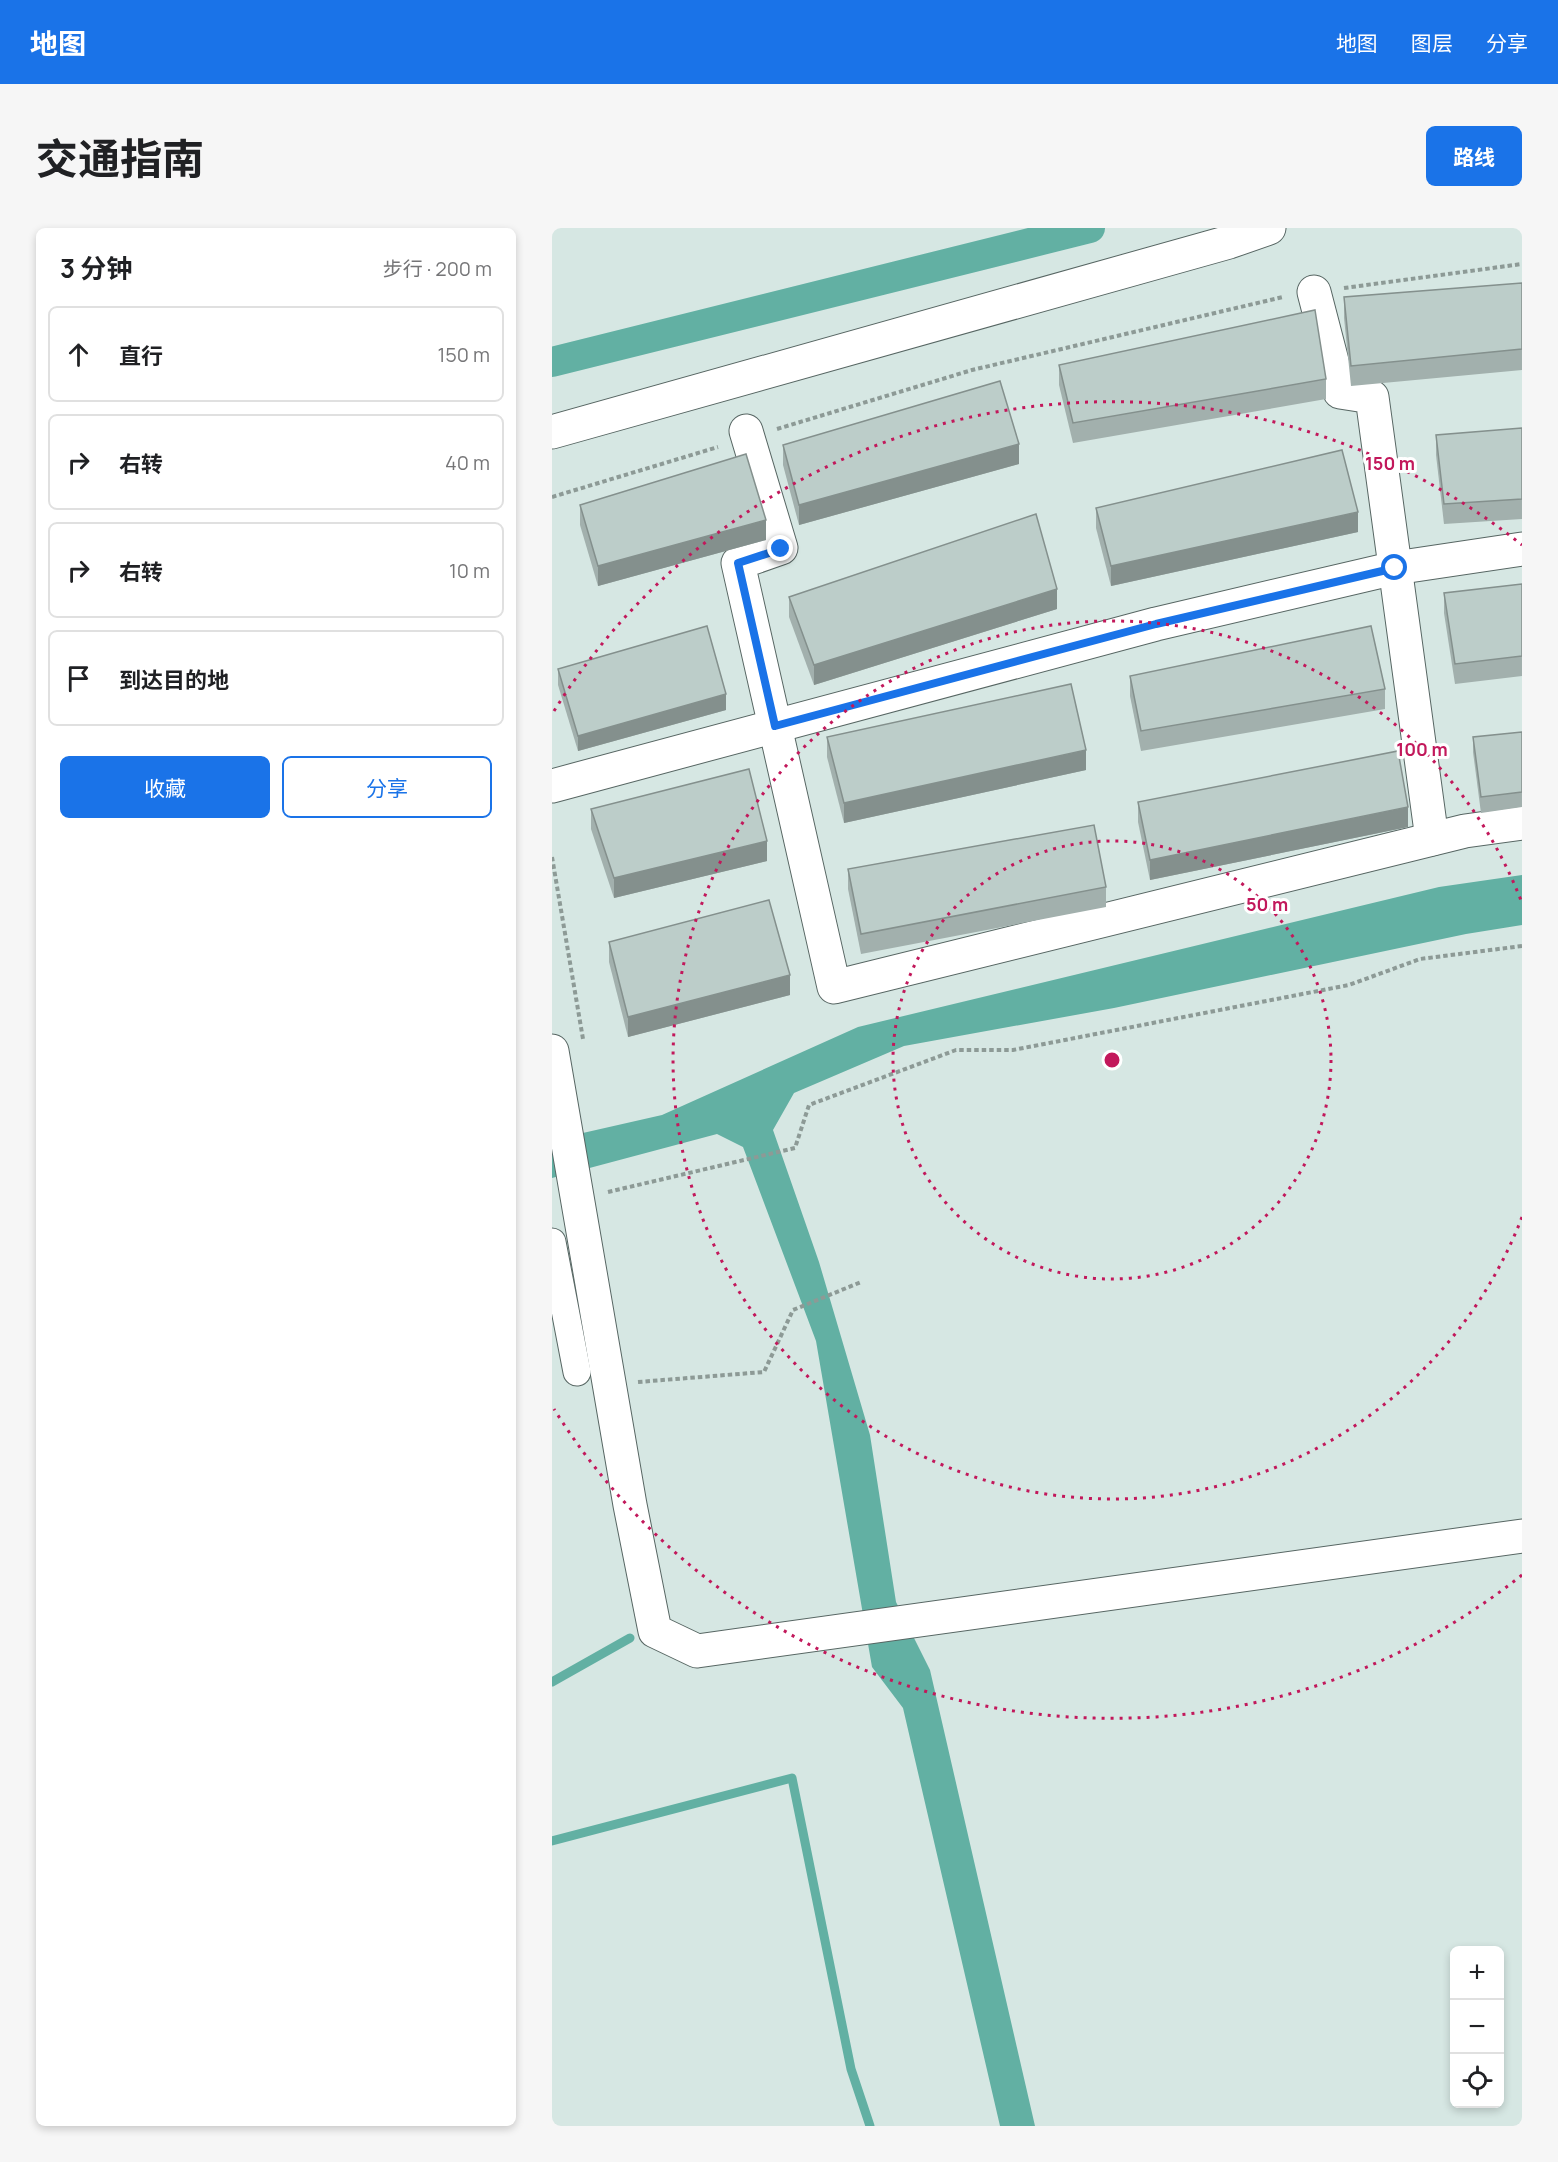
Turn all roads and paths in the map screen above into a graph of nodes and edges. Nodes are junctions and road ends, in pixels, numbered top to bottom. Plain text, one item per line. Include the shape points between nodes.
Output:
1 (1269, 228) edge
2 (1522, 264) edge
3 (1314, 292) junction
4 (552, 432) edge
5 (747, 435) junction
6 (552, 497) edge
7 (1522, 549) edge
8 (1395, 568) junction
9 (775, 726) junction
10 (552, 786) edge
11 (1522, 823) edge
12 (1432, 839) junction
13 (1522, 946) edge
14 (552, 1051) edge
15 (578, 1199) junction
16 (552, 1242) edge
17 (861, 1282) dead end
18 (592, 1374) junction
19 (1522, 1536) edge

1 - 4 street
2 - 3 path
3 - 5 path via 972,370
3 - 8 street via 1340,392 1372,397
5 - 6 path
5 - 9 street via 781,549 738,563
7 - 8 street
8 - 9 street via 1156,624
8 - 12 street
9 - 10 street
9 - 12 street via 834,987
11 - 12 street
13 - 15 path via 1420,959 1349,985 1013,1050 956,1050 809,1105 795,1148
14 - 15 street
15 - 18 street
16 - 18 street
17 - 18 path via 793,1310 764,1372 640,1382
18 - 19 street via 630,1504 656,1631 697,1651

